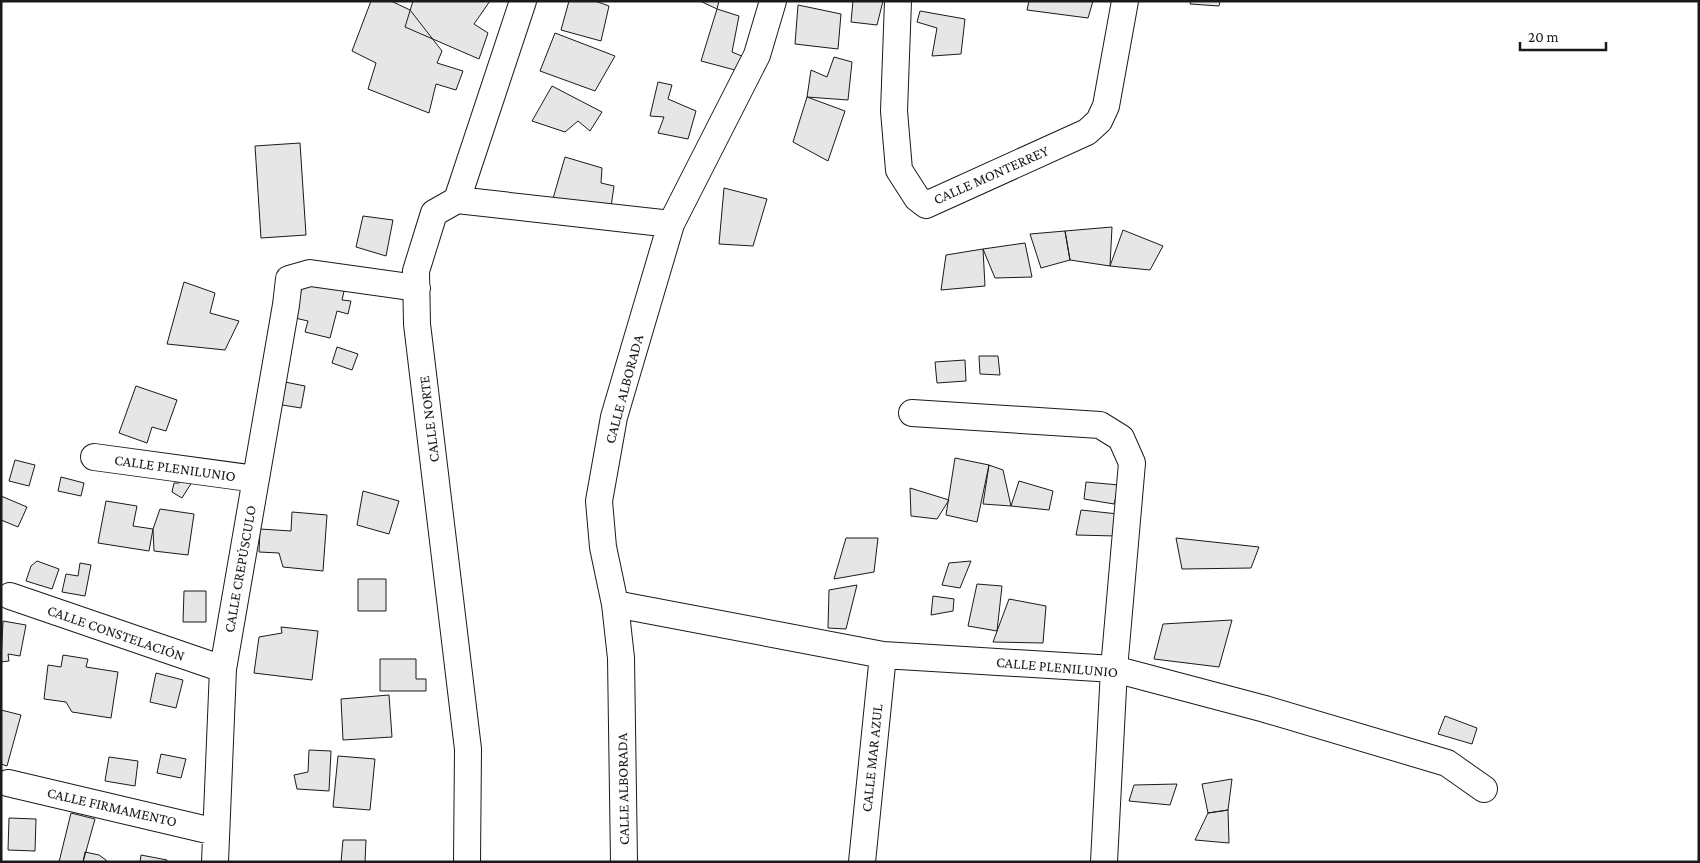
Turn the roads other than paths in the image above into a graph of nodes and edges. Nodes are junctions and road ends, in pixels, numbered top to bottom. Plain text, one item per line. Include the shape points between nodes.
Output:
1 (523, 1) edge
2 (772, 1) edge
3 (898, 1) edge
4 (1125, 1) edge
5 (457, 200) junction
6 (671, 224) junction
7 (417, 288) junction
8 (912, 413) dead end
9 (94, 457) dead end
10 (256, 479) junction
11 (10, 596) dead end
12 (615, 604) junction
13 (882, 655) junction
14 (223, 669) junction
15 (1114, 669) junction
16 (8, 783) dead end
17 (1484, 789) dead end
18 (216, 832) junction
19 (215, 862) edge
20 (467, 862) edge
21 (624, 862) edge
22 (862, 862) edge
23 (1104, 862) edge

1 - 5 street
2 - 6 street, CALLE ALBORADA via 757,55
3 - 4 street, CALLE MONTERREY via 894,111 899,170 917,198 926,205 1087,132 1099,122 1106,106
5 - 6 street
5 - 7 street, CALLE NORTE via 434,213 416,271
6 - 12 street, CALLE ALBORADA via 614,417 600,501 602,547
7 - 10 street, CALLE CREPÚSCULO via 310,273 289,279
7 - 20 street, CALLE NORTE via 417,324 468,749
8 - 15 street via 1100,425 1121,438 1132,463
9 - 10 street, CALLE PLENILUNIO
10 - 14 street, CALLE CREPÚSCULO
11 - 14 street, CALLE CONSTELACIÓN
12 - 13 street, CALLE PLENILUNIO
12 - 21 street, CALLE ALBORADA via 621,658
13 - 15 street, CALLE PLENILUNIO
13 - 22 street, CALLE MAR AZUL
14 - 18 street, CALLE CREPÚSCULO
15 - 17 street, CALLE PLENILUNIO via 1265,709 1447,763
15 - 23 street
16 - 18 street, CALLE FIRMAMENTO
18 - 19 street, CALLE CREPÚSCULO

